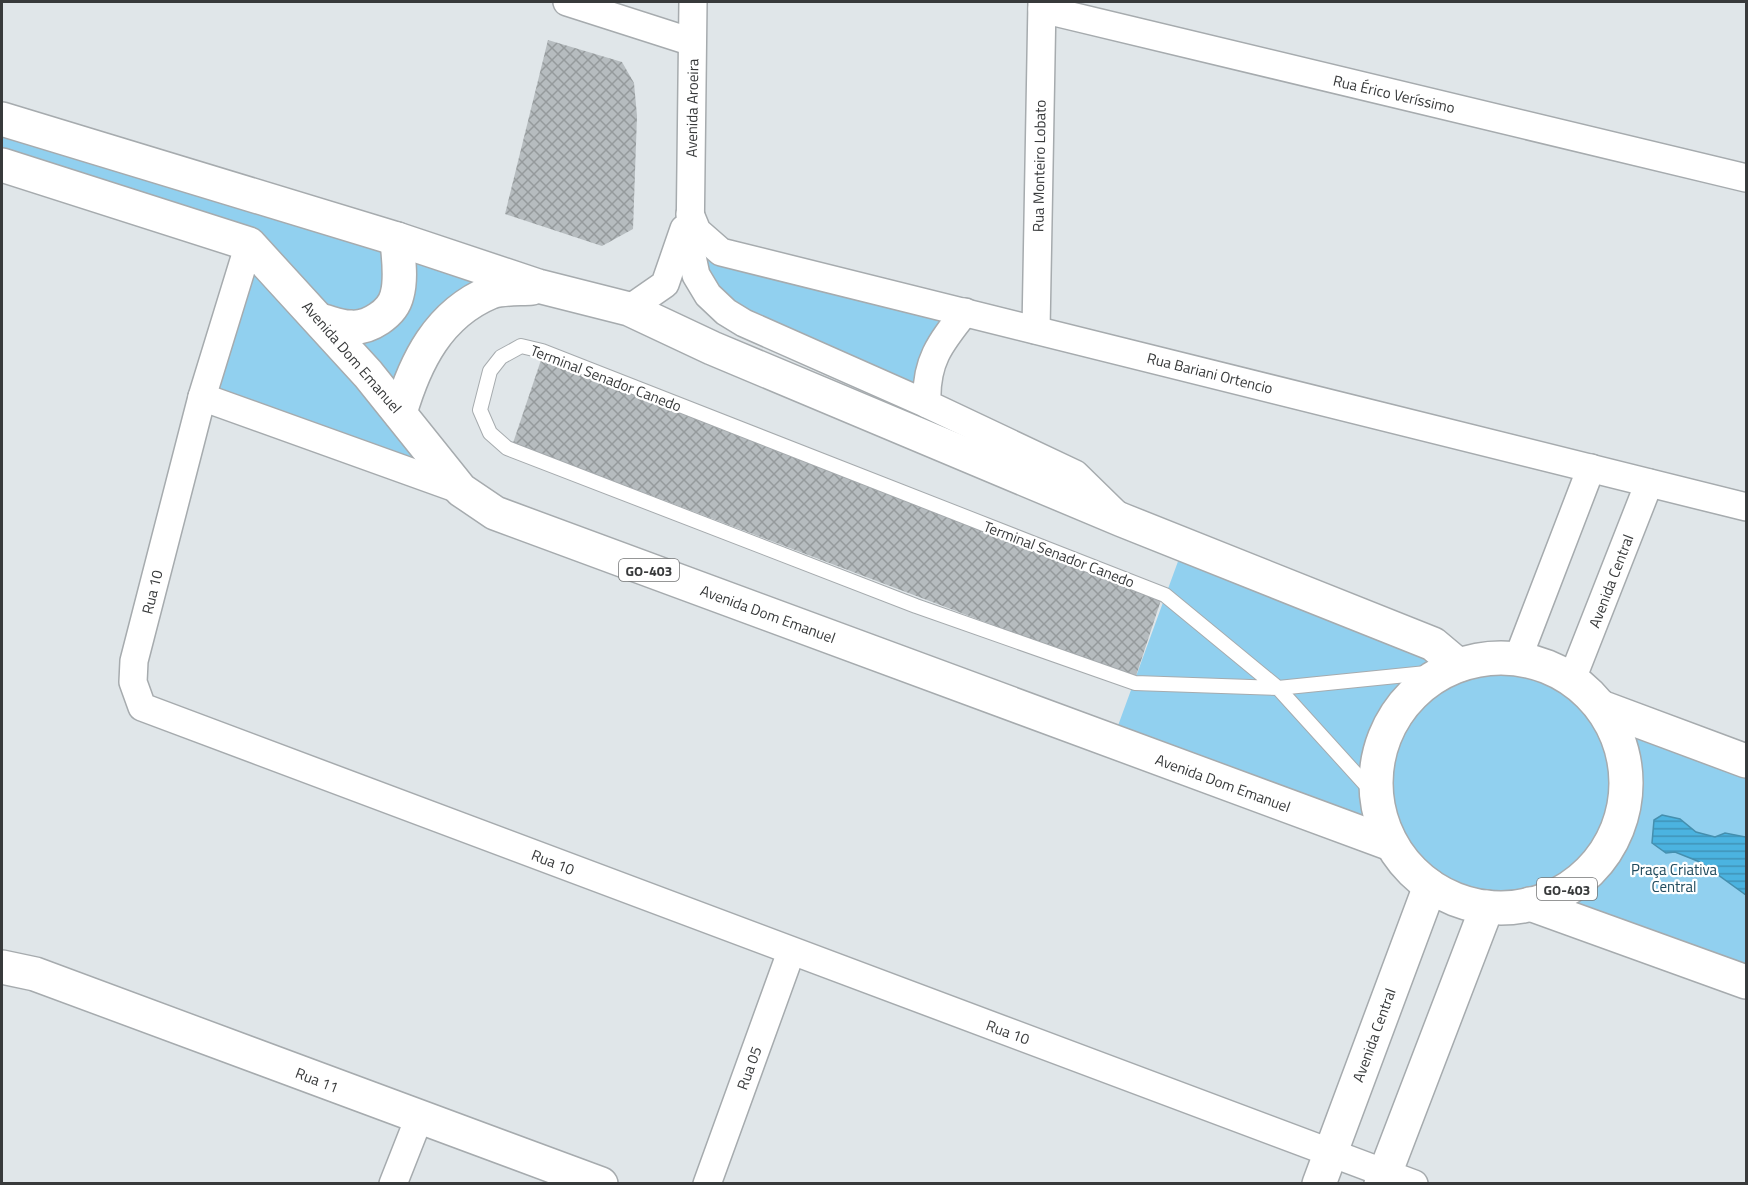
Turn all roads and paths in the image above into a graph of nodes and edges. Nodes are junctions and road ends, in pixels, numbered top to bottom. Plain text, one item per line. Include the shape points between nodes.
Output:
1 (567, 2) edge
2 (693, 2) edge
3 (1042, 5) edge
4 (692, 42) junction
5 (2, 119) edge
6 (2, 165) edge
7 (1746, 178) edge
8 (690, 214) junction
9 (397, 239) junction
10 (249, 244) junction
11 (543, 287) junction
12 (629, 309) junction
13 (965, 312) junction
14 (323, 321) junction
15 (1036, 330) junction
16 (202, 397) junction
17 (927, 404) junction
18 (400, 413) junction
19 (1591, 468) junction
20 (1649, 483) junction
21 (461, 490) junction
22 (1746, 507) edge
23 (1122, 520) junction
24 (1518, 658) junction
25 (1452, 668) junction
26 (1572, 679) junction
27 (1278, 688) junction
28 (1602, 707) junction
29 (1746, 761) edge
30 (1376, 796) junction
31 (1391, 844) junction
32 (1430, 886) junction
33 (1530, 904) junction
34 (1487, 907) junction
35 (791, 952) junction
36 (2, 967) edge
37 (1746, 982) edge
38 (419, 1118) junction
39 (1331, 1152) junction
40 (1393, 1180) edge
41 (393, 1184) edge
42 (601, 1184) edge
43 (707, 1184) edge
44 (1319, 1184) edge

1 - 4 street
2 - 4 street, Avenida Aroeira
3 - 7 street, Rua Érico Veríssimo
3 - 15 street, Rua Monteiro Lobato
4 - 8 street, Avenida Aroeira
5 - 9 main road
6 - 10 main road, Avenida Dom Emanuel / GO-403
8 - 12 street via 665,284
8 - 13 street, Rua Bariani Ortencio via 697,231 721,252
8 - 17 street, Avenida Aroeira via 690,247 696,275 708,295 726,312
9 - 11 main road
9 - 14 main road via 397,297 383,316 368,325 351,328
10 - 14 main road, Avenida Dom Emanuel / GO-403
10 - 16 street, Rua 10
11 - 12 main road
11 - 18 main road via 492,292 450,318 430,341 410,381
12 - 23 main road via 712,348
13 - 15 street, Rua Bariani Ortencio
13 - 17 street via 940,342 927,377
14 - 18 main road, Avenida Dom Emanuel / GO-403
15 - 19 street, Rua Bariani Ortencio
16 - 21 street
16 - 35 street, Rua 10 via 134,661 133,682 142,707
17 - 23 street, Avenida Aroeira via 1075,474
18 - 21 main road, Avenida Dom Emanuel / GO-403
19 - 20 street, Rua Bariani Ortencio
19 - 24 street
20 - 22 street, Rua Bariani Ortencio
20 - 26 street, Avenida Central
21 - 31 main road, Avenida Dom Emanuel / GO-403 via 495,513
23 - 25 main road via 1434,644
24 - 25 main road, GO-403 via 1485,659
24 - 26 main road, GO-403 via 1546,665
25 - 27 lane, Terminal Senador Canedo
25 - 30 main road, GO-403 via 1414,692 1391,723 1378,758
26 - 28 main road, GO-403
27 - 27 lane, Terminal Senador Canedo via 1135,683 915,606 507,448 490,433 480,410 490,371 501,357 521,346 542,351 1165,595
27 - 30 lane, Terminal Senador Canedo
28 - 29 main road, GO-403
28 - 33 main road, GO-403 via 1621,743 1625,763 1627,784 1619,825 1599,861 1568,888
30 - 31 main road, GO-403
31 - 32 main road, GO-403 via 1411,870
32 - 34 main road, GO-403 via 1457,900
32 - 39 main road, Avenida Central
33 - 34 main road, GO-403
33 - 37 main road, GO-403
34 - 40 main road
35 - 39 street, Rua 10
35 - 43 street, Rua 05
36 - 38 main road, Rua 11 via 35,974
38 - 41 street
38 - 42 main road, Rua 11
39 - 40 street, Rua 10
39 - 44 main road, Avenida Central

